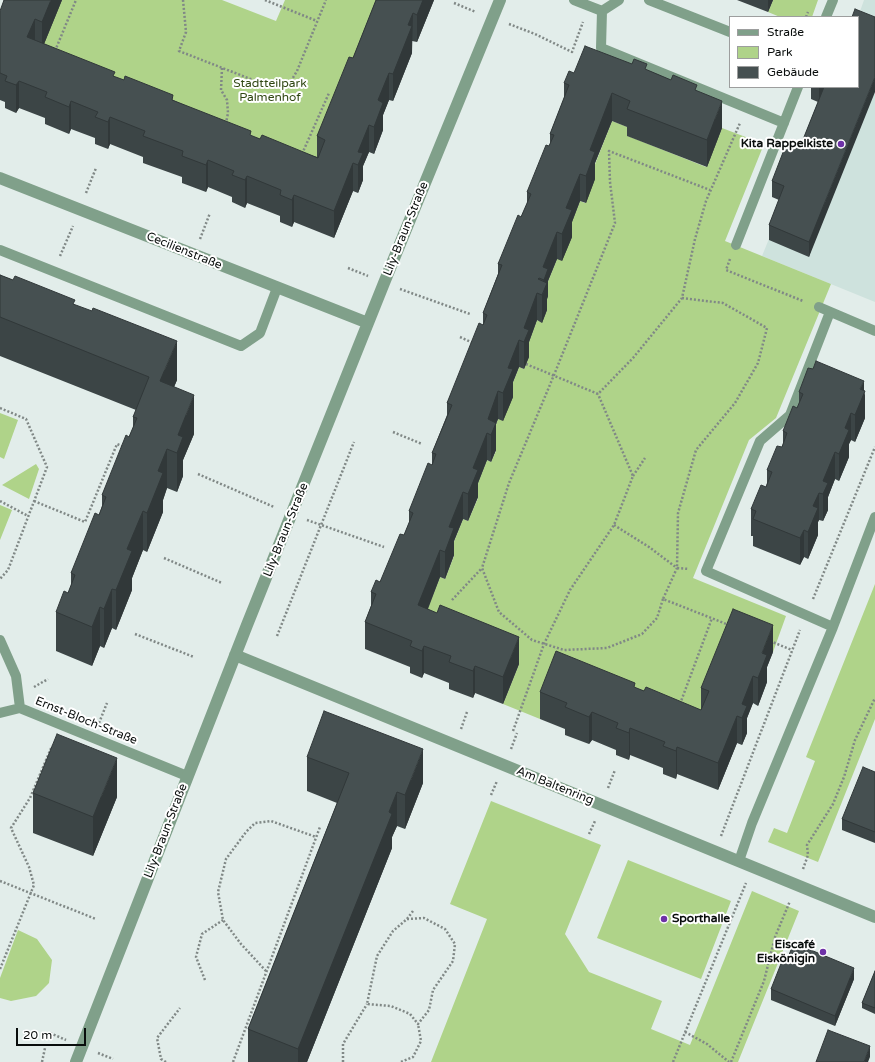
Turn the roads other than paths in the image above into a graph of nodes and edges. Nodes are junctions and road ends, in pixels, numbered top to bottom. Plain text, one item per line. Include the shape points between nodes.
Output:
1 (500, 0) edge
2 (574, 0) edge
3 (619, 0) edge
4 (649, 0) edge
5 (833, 0) edge
6 (602, 11) junction
7 (826, 16) edge
8 (729, 32) edge
9 (798, 88) edge
10 (784, 123) junction
11 (0, 178) edge
12 (736, 245) road end
13 (0, 250) edge
14 (277, 288) junction
15 (819, 307) road end
16 (830, 312) junction
17 (368, 323) junction
18 (875, 331) edge
19 (875, 517) edge
20 (833, 627) junction
21 (0, 640) edge
22 (235, 655) junction
23 (20, 708) junction
24 (0, 713) edge
25 (187, 776) junction
26 (740, 861) junction
27 (875, 917) edge
28 (76, 1062) edge

1 - 17 street, Lily-Braun-Straße
2 - 6 lane
3 - 6 lane
4 - 8 lane
5 - 7 lane
6 - 10 lane via 601,48
9 - 10 lane
10 - 12 lane
11 - 14 street, Cecilienstraße
13 - 14 lane via 241,346 260,333
14 - 17 street, Cecilienstraße
15 - 16 lane
16 - 18 lane
16 - 20 lane via 790,415 760,441 706,571
17 - 22 street, Lily-Braun-Straße
19 - 20 lane
20 - 26 lane via 752,823
21 - 23 lane, Ernst-Bloch-Straße via 16,676
22 - 25 street, Lily-Braun-Straße
22 - 26 street, Am Baltenring
23 - 24 lane
23 - 25 lane, Ernst-Bloch-Straße
25 - 28 street, Lily-Braun-Straße
26 - 27 street, Am Baltenring

